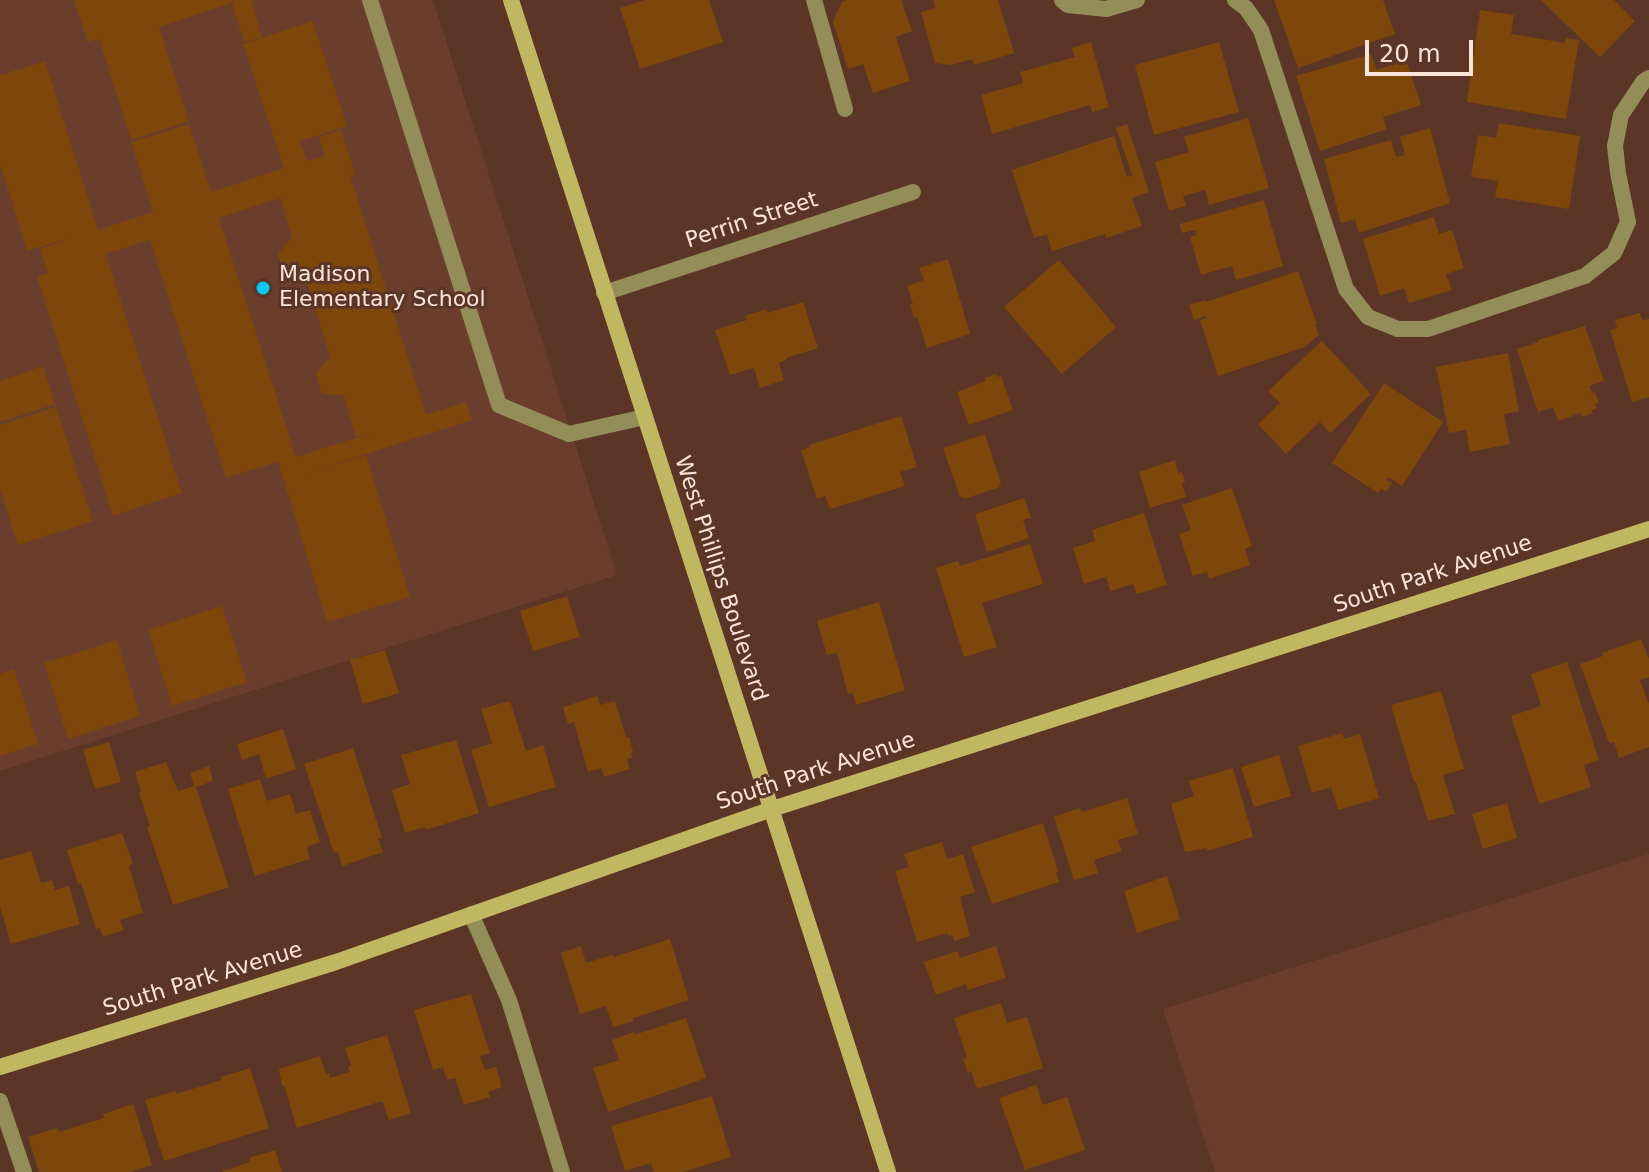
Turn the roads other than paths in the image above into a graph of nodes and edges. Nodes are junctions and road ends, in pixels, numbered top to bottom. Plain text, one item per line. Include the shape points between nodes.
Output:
1 (370, 0) edge
2 (511, 0) edge
3 (814, 0) edge
4 (1062, 0) edge
5 (1137, 0) edge
6 (1235, 0) edge
7 (1649, 78) edge
8 (845, 109) dead end
9 (913, 192) dead end
10 (604, 293) junction
11 (645, 417) junction
12 (1649, 529) edge
13 (772, 809) junction
14 (471, 914) junction
15 (0, 1067) edge
16 (0, 1101) edge
17 (24, 1172) edge
18 (562, 1172) edge
19 (888, 1172) edge

1 - 11 street via 499,405 569,434
2 - 10 street, West Phillips Boulevard
3 - 8 street
4 - 5 street via 1106,9
6 - 7 street via 1261,30 1346,289 1368,317 1398,329 1428,329 1585,276 1614,253 1628,222 1615,146 1621,115
9 - 10 street, Perrin Street
10 - 11 street, West Phillips Boulevard
11 - 13 street, West Phillips Boulevard
12 - 13 street, South Park Avenue
13 - 14 street, South Park Avenue
13 - 19 street, West Phillips Boulevard
14 - 15 street, South Park Avenue
14 - 18 street via 509,1000
16 - 17 street

